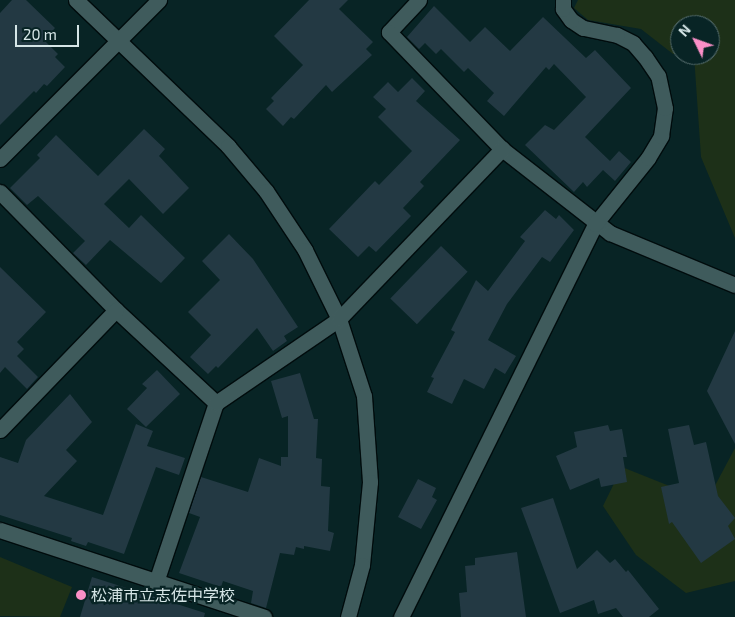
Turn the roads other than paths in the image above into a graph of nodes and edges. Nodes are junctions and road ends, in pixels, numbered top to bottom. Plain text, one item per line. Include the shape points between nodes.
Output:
1 (76, 0) edge
2 (159, 0) edge
3 (419, 0) edge
4 (563, 0) edge
5 (118, 42) junction
6 (502, 149) junction
7 (0, 159) edge
8 (0, 192) edge
9 (595, 224) junction
10 (735, 285) edge
11 (116, 310) junction
12 (339, 319) junction
13 (216, 403) junction
14 (0, 430) edge
15 (0, 530) edge
16 (156, 582) junction
17 (264, 617) edge
18 (348, 617) edge
19 (400, 617) edge

1 - 5 street
2 - 5 street
3 - 6 street via 388,32
4 - 9 street via 563,9 583,28 617,35 633,43 658,76 664,108 662,136
5 - 7 street
5 - 12 street via 228,146 266,191 305,250
6 - 9 street
6 - 12 street
8 - 11 street
9 - 10 street
9 - 19 street
11 - 13 street
11 - 14 street
12 - 13 street
12 - 18 street via 364,396 370,482 362,565
13 - 16 street
15 - 16 street
16 - 17 street

